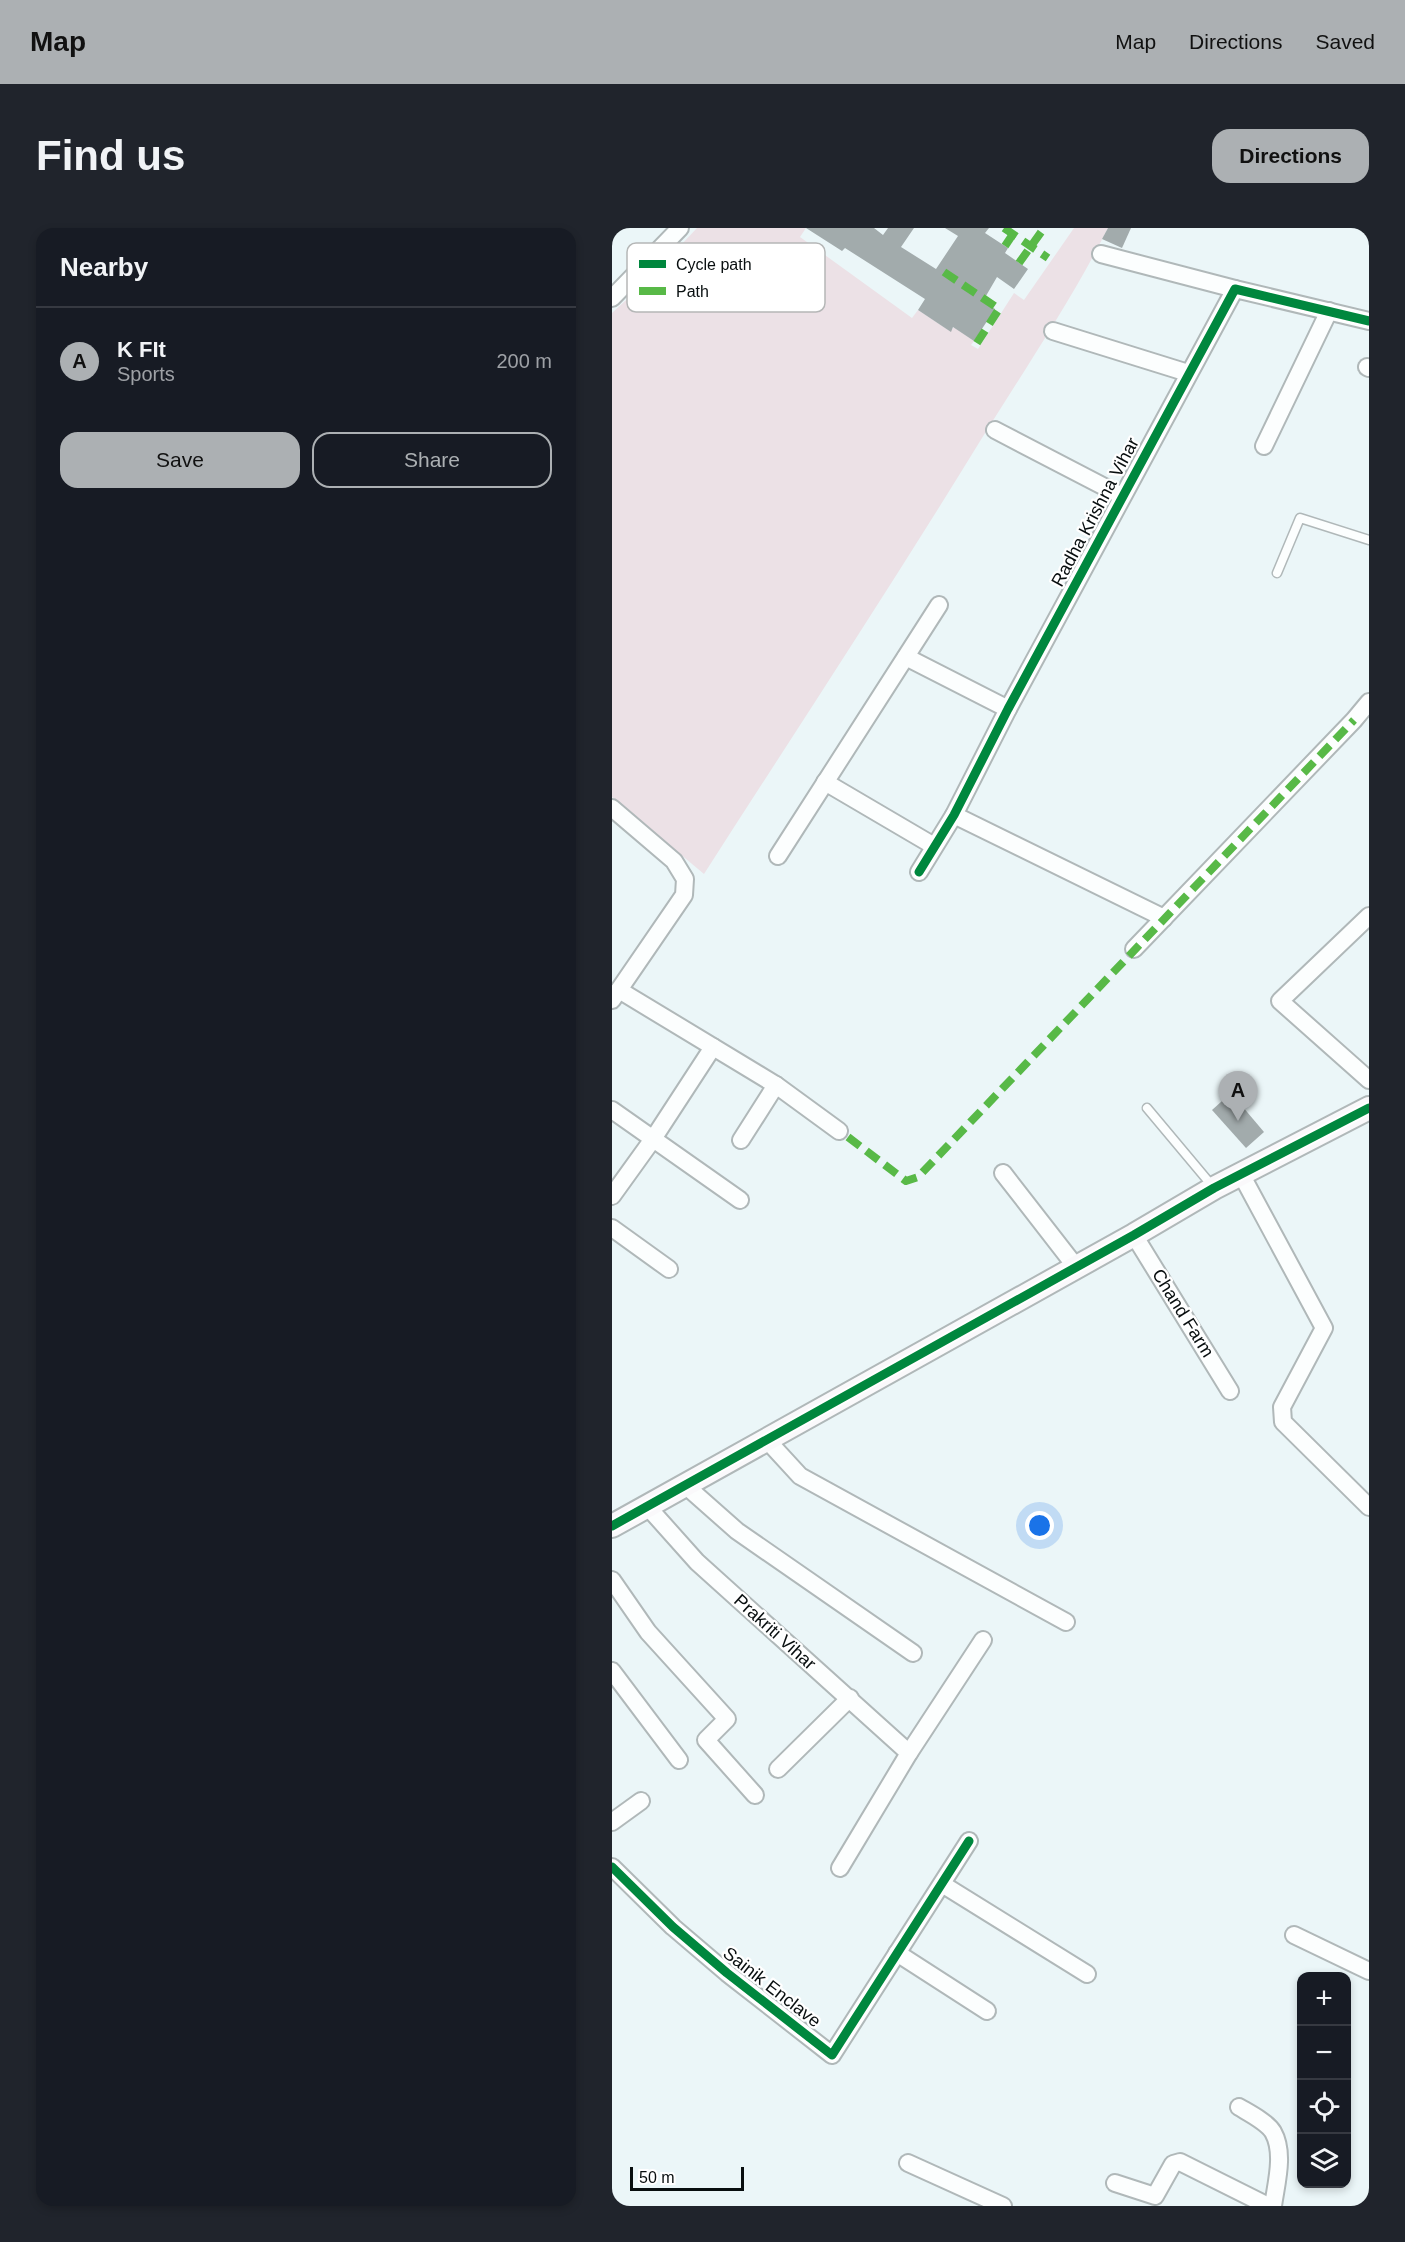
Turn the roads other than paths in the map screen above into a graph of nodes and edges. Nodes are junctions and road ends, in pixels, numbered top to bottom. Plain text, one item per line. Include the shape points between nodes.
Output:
1 (680, 228) edge
2 (665, 243) edge
3 (1101, 254) dead end
4 (627, 283) edge
5 (1235, 289) junction
6 (612, 298) edge
7 (1329, 311) junction
8 (1369, 321) edge
9 (1053, 331) dead end
10 (1188, 373) junction
11 (996, 430) dead end
12 (1264, 446) dead end
13 (1122, 496) junction
14 (1369, 540) edge
15 (1277, 573) dead end
16 (939, 605) dead end
17 (906, 657) junction
18 (1369, 702) edge
19 (1008, 709) junction
20 (825, 782) junction
21 (612, 808) edge
22 (954, 815) junction
23 (934, 846) junction
24 (778, 856) dead end
25 (919, 872) dead end
26 (1369, 916) edge
27 (1164, 918) junction
28 (1134, 949) dead end
29 (615, 995) edge
30 (713, 1047) junction
31 (1369, 1080) edge
32 (777, 1085) junction
33 (1147, 1108) dead end
34 (612, 1110) edge
35 (1367, 1111) edge
36 (839, 1131) dead end
37 (652, 1139) junction
38 (741, 1140) dead end
39 (1003, 1173) dead end
40 (1241, 1174) junction
41 (1214, 1188) junction
42 (612, 1196) edge
43 (740, 1200) dead end
44 (612, 1228) edge
45 (1134, 1235) junction
46 (1076, 1267) junction
47 (669, 1269) dead end
48 (1230, 1391) dead end
49 (766, 1438) junction
50 (685, 1485) junction
51 (647, 1506) junction
52 (1369, 1507) edge
53 (612, 1526) edge
54 (612, 1580) edge
55 (1066, 1622) dead end
56 (983, 1640) dead end
57 (913, 1653) dead end
58 (612, 1671) edge
59 (850, 1698) junction
60 (909, 1753) junction
61 (679, 1760) dead end
62 (778, 1769) dead end
63 (754, 1795) dead end
64 (641, 1801) dead end
65 (612, 1822) edge
66 (969, 1841) dead end
67 (612, 1867) edge
68 (840, 1868) dead end
69 (942, 1884) junction
70 (1294, 1935) dead end
71 (897, 1953) junction
72 (1369, 1971) edge
73 (1088, 1974) dead end
74 (987, 2010) dead end
75 (1239, 2107) dead end
76 (908, 2163) dead end
77 (1115, 2183) dead end
78 (1003, 2206) edge
79 (1268, 2206) edge
80 (1273, 2206) edge

1 - 2 street
3 - 5 street
4 - 6 street
5 - 7 street
5 - 10 street, Radha Krishna Vihar
7 - 8 street
7 - 12 street
9 - 10 street
10 - 13 street, Radha Krishna Vihar
11 - 13 street
13 - 19 street, Radha Krishna Vihar
14 - 15 lane via 1300,518
16 - 17 street
17 - 19 street
17 - 20 street
18 - 27 street
19 - 22 street, Radha Krishna Vihar
20 - 23 street
20 - 24 street
21 - 29 street via 674,861 686,879 684,895
22 - 23 street, Radha Krishna Vihar
22 - 27 street
23 - 25 street, Radha Krishna Vihar
26 - 31 street via 1280,1001
27 - 28 street
29 - 30 street
30 - 32 street
30 - 37 street
32 - 36 street
32 - 38 street
33 - 41 lane
34 - 37 street
35 - 40 street
37 - 42 street
37 - 43 street
39 - 46 street
40 - 41 street
40 - 52 street via 1324,1328 1282,1407 1283,1422
41 - 45 street
44 - 47 street
45 - 46 street
45 - 48 street, Chand Farm
46 - 49 street
49 - 50 street
49 - 55 street via 801,1476
50 - 51 street
50 - 57 street via 737,1531
51 - 53 street
51 - 59 street, Prakriti Vihar via 697,1562
54 - 63 street via 648,1632 727,1719 706,1740
56 - 60 street
58 - 61 street
59 - 60 street, Prakriti Vihar
59 - 62 street
60 - 68 street
64 - 65 street
66 - 69 street, Sainik Enclave
67 - 71 street, Sainik Enclave via 673,1927 832,2055
69 - 71 street, Sainik Enclave
69 - 73 street
70 - 72 street
71 - 74 street
75 - 80 street via 1273,2132 1278,2152
76 - 78 street
77 - 79 street via 1155,2196 1173,2164 1180,2162

